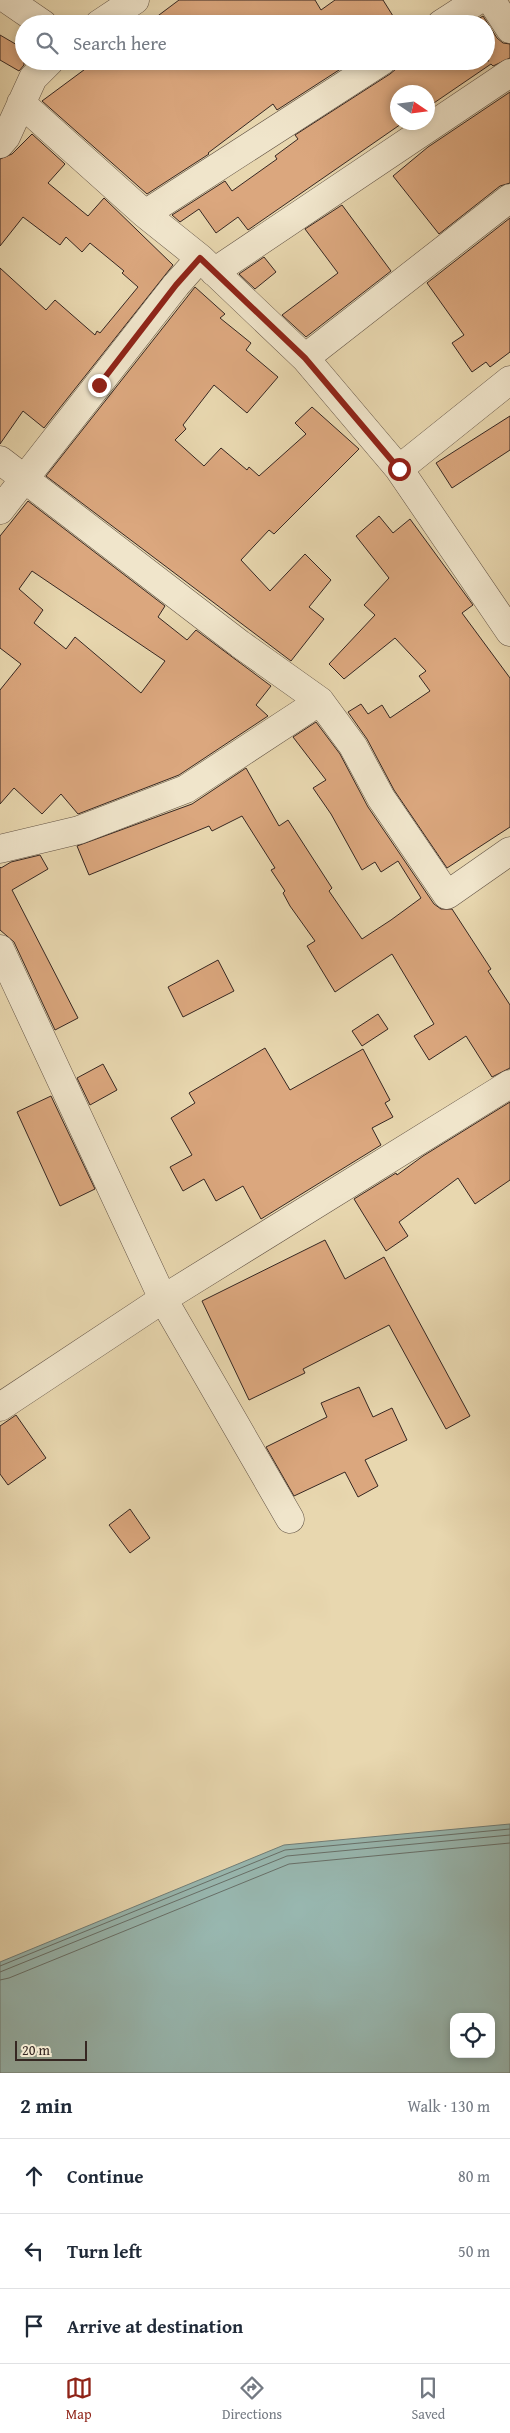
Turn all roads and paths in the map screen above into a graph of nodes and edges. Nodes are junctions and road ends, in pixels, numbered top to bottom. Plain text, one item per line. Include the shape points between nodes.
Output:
1 (8, 0) edge
2 (135, 0) edge
3 (478, 0) edge
4 (491, 0) edge
5 (30, 15) edge
6 (112, 15) edge
7 (455, 15) edge
8 (510, 29) edge
9 (41, 70) edge
10 (368, 70) edge
11 (510, 73) edge
12 (21, 102) junction
13 (0, 144) edge
14 (510, 198) edge
15 (145, 214) junction
16 (207, 265) junction
17 (305, 358) junction
18 (510, 380) edge
19 (0, 460) edge
20 (399, 469) junction
21 (24, 478) junction
22 (0, 510) edge
23 (510, 632) edge
24 (320, 701) junction
25 (0, 849) edge
26 (510, 852) edge
27 (0, 949) edge
28 (510, 1084) edge
29 (163, 1299) junction
30 (0, 1407) edge
31 (290, 1519) dead end

1 - 5 street
2 - 6 street
3 - 7 street
4 - 8 street
9 - 12 street via 33,78
10 - 15 street
11 - 16 street
12 - 13 street
12 - 15 street
14 - 17 street
15 - 16 street
16 - 17 street
16 - 21 street via 176,285
17 - 20 street
18 - 20 street
19 - 21 street
20 - 23 street
21 - 22 street
21 - 24 street via 240,644
24 - 25 street via 186,789 79,830
24 - 26 street via 353,746 380,798 447,895
27 - 29 street
28 - 29 street
29 - 30 street
29 - 31 street

